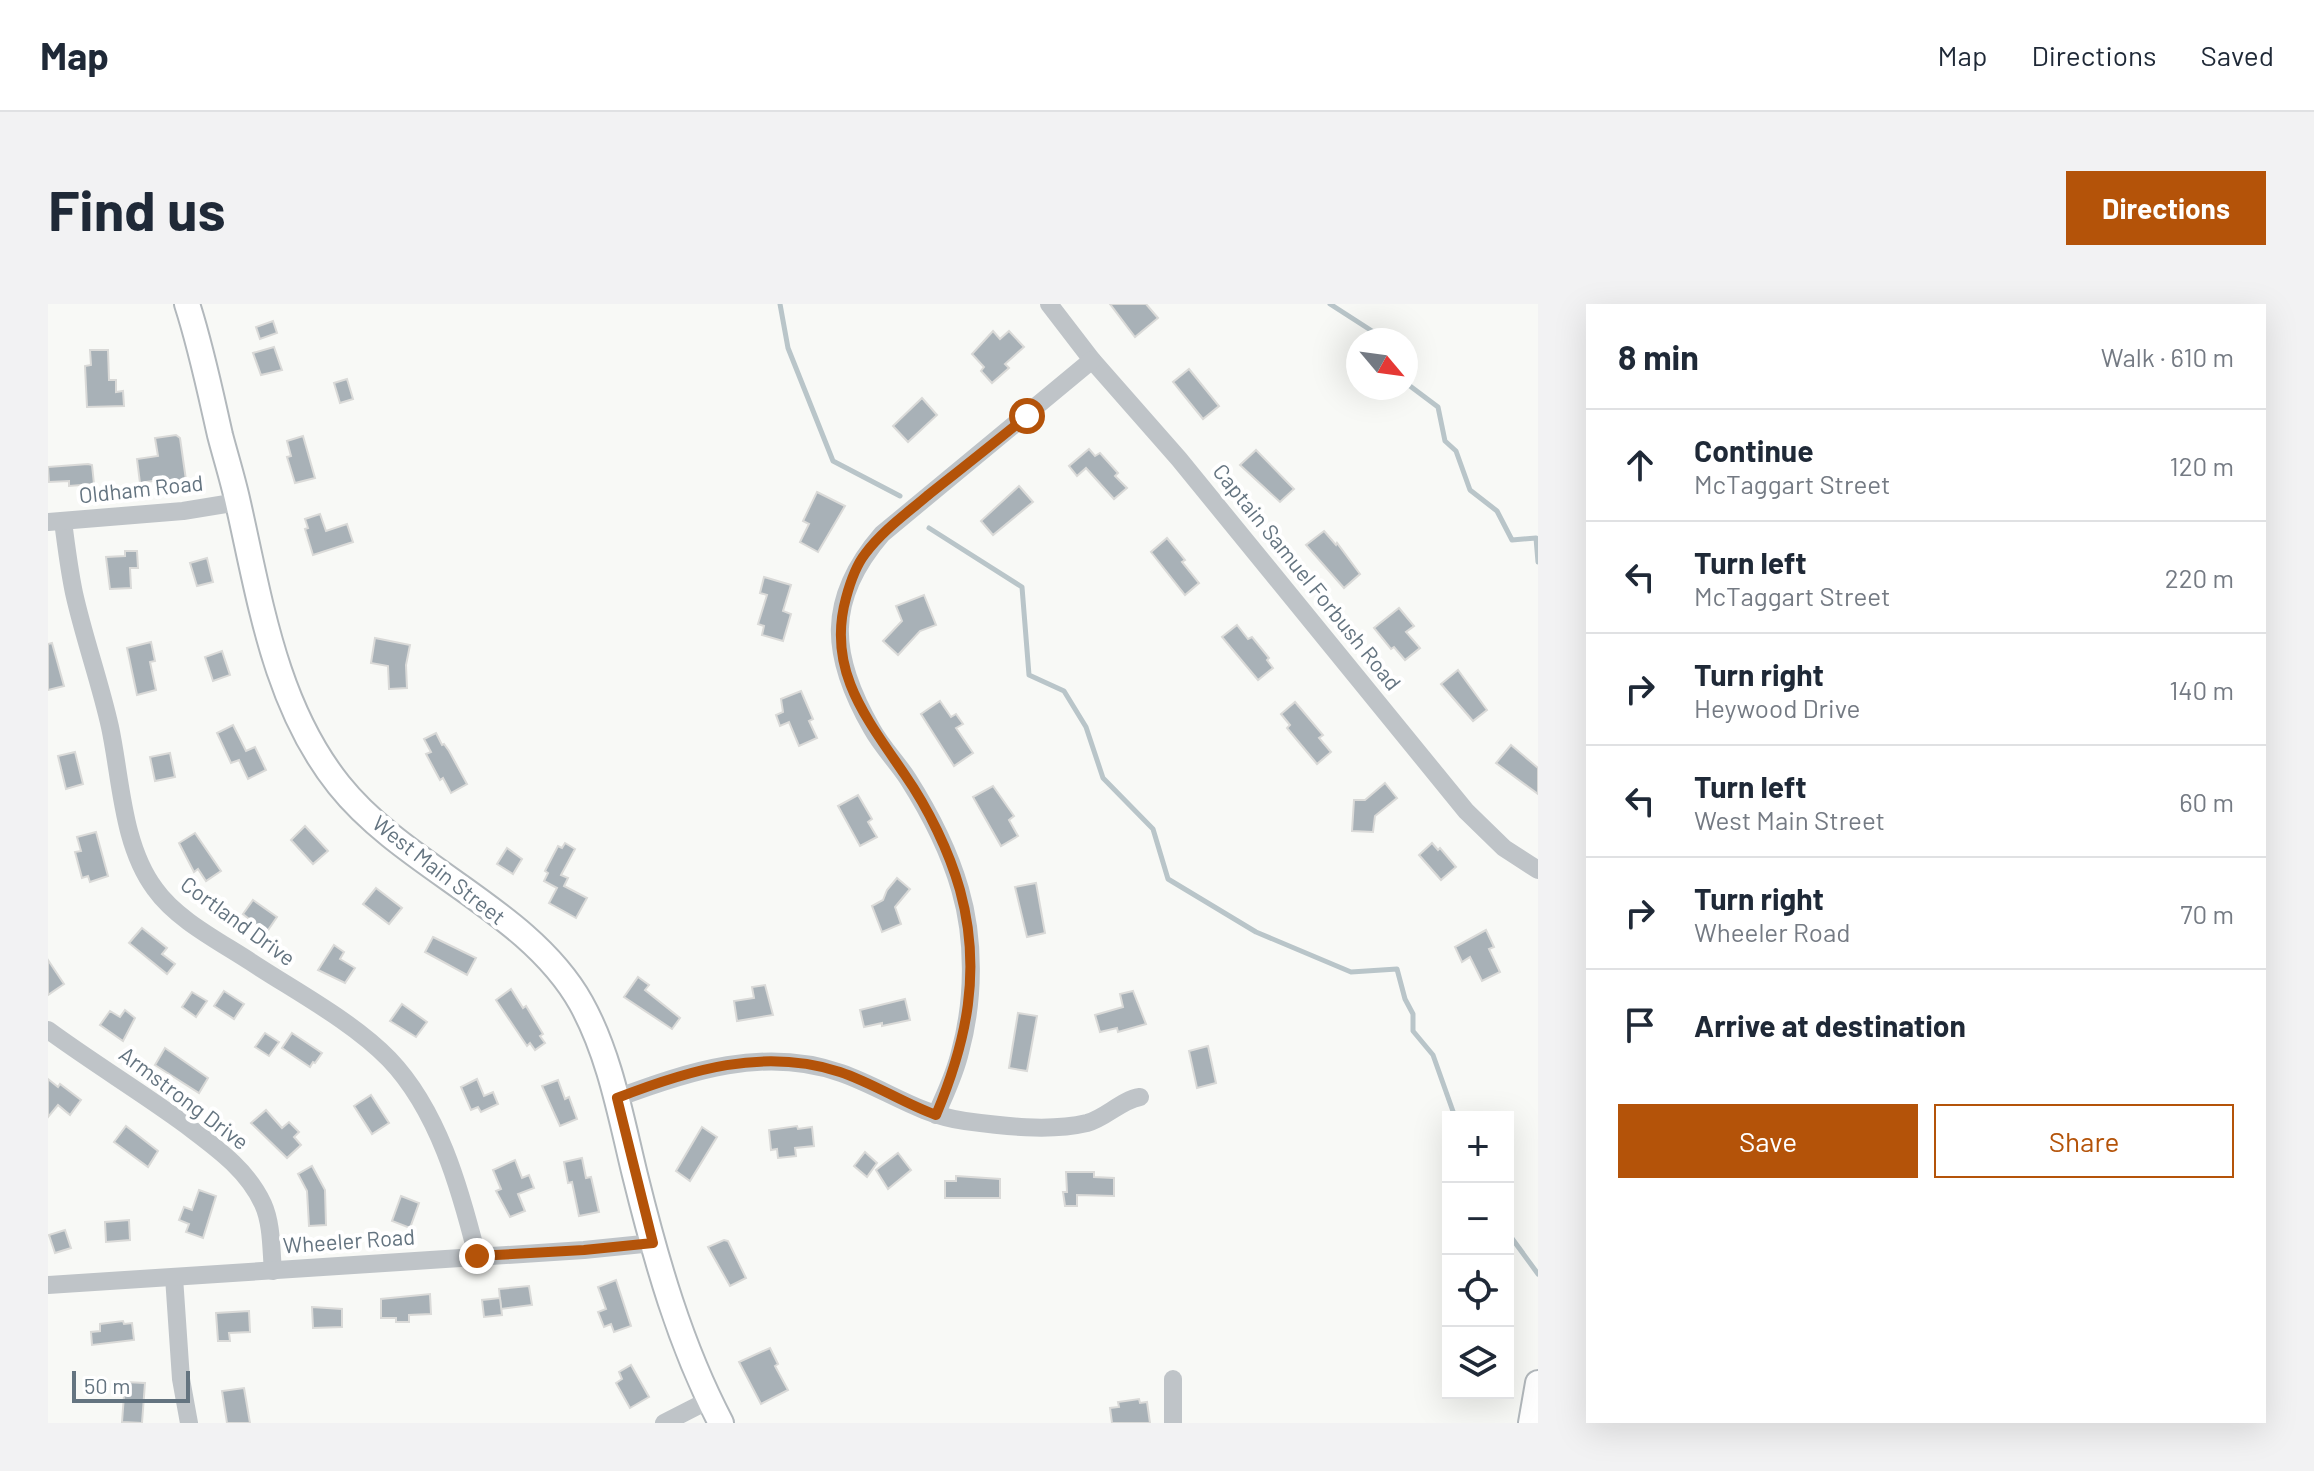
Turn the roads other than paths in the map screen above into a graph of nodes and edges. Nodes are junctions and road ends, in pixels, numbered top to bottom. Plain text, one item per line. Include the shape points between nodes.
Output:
1 (187, 304) edge
2 (1049, 304) edge
3 (1092, 360) junction
4 (238, 502) junction
5 (56, 521) edge
6 (1538, 870) edge
7 (48, 1030) edge
8 (1140, 1097) dead end
9 (617, 1098) junction
10 (936, 1115) junction
11 (653, 1243) junction
12 (477, 1256) junction
13 (273, 1271) junction
14 (174, 1277) junction
15 (48, 1285) edge
16 (1173, 1379) dead end
17 (1538, 1383) edge
18 (709, 1400) junction
19 (189, 1423) edge
20 (664, 1423) edge
21 (721, 1423) edge
22 (1173, 1423) edge
23 (1531, 1423) edge

1 - 4 street, West Main Street
2 - 3 street, Captain Samuel Forbush Road
3 - 6 street, Captain Samuel Forbush Road via 1466,811 1504,848
3 - 10 street via 882,534 856,569 842,613 841,655 856,697 929,817 954,872 966,916 966,1026
4 - 5 street, Oldham Road
4 - 9 street, West Main Street via 276,660 317,754 371,819 552,964 582,1004
5 - 12 street, Cortland Drive via 111,730 126,816 144,871 188,919 349,1027 406,1078 446,1158
7 - 13 street, Armstrong Drive via 147,1096 235,1164 263,1204
8 - 10 street via 1089,1123 1065,1127
9 - 10 street via 724,1064 769,1060 842,1073
9 - 11 street, West Main Street
11 - 12 street, Wheeler Road
11 - 18 street, West Main Street
12 - 13 street, Wheeler Road
13 - 14 street, Wheeler Road
14 - 15 street, Wheeler Road
14 - 19 street
16 - 22 street
17 - 23 street
18 - 20 street
18 - 21 street, West Main Street

